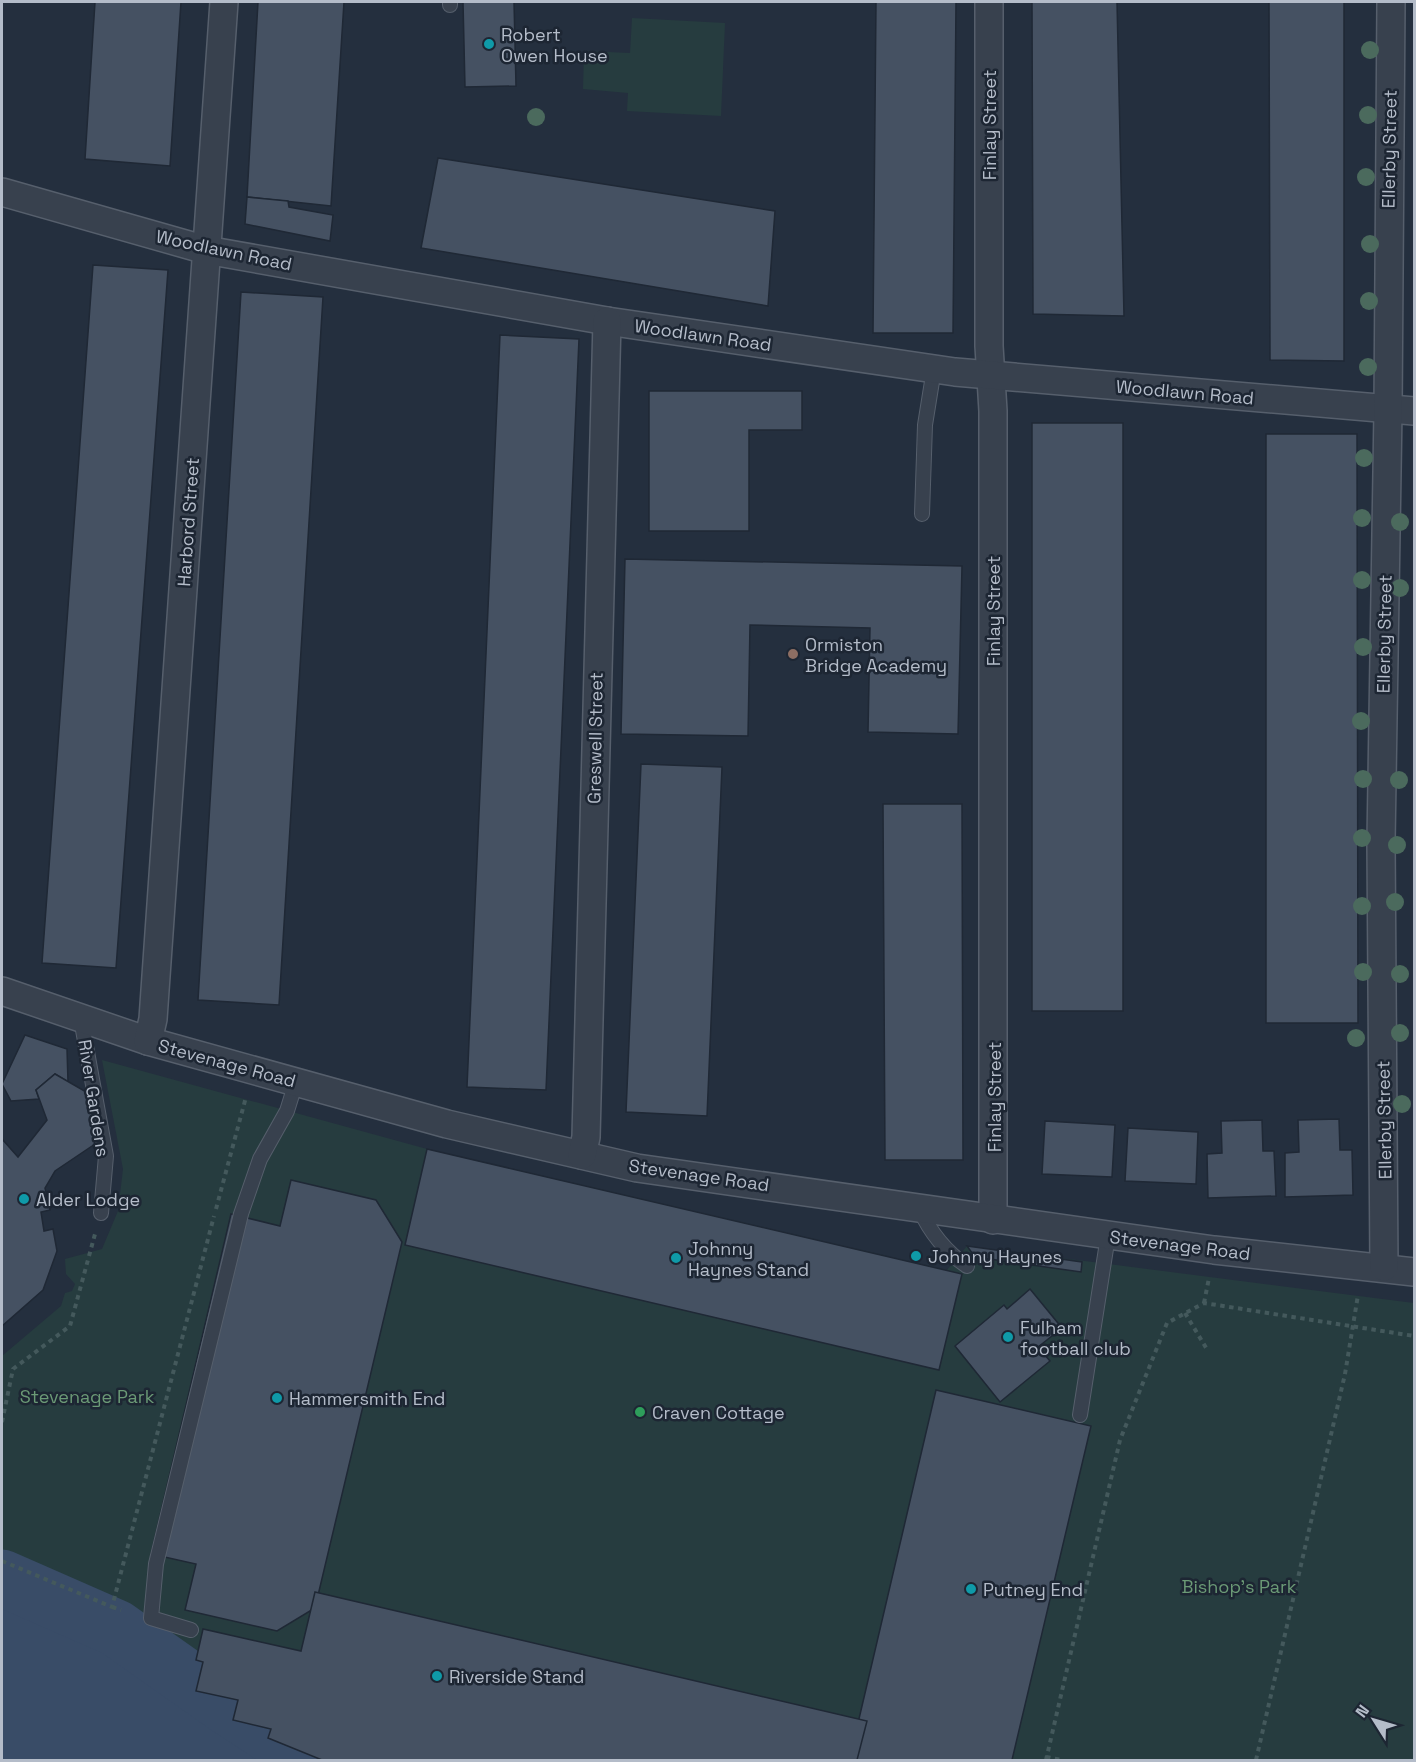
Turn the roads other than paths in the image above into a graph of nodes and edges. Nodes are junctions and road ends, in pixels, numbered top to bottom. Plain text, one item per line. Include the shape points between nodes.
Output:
1 (224, 2) edge
2 (989, 2) edge
3 (1391, 2) edge
4 (2, 192) edge
5 (206, 250) junction
6 (607, 321) junction
7 (934, 369) junction
8 (991, 374) junction
9 (1401, 410) edge
10 (921, 514) dead end
11 (2, 991) edge
12 (81, 1019) junction
13 (148, 1041) junction
14 (296, 1082) junction
15 (582, 1155) junction
16 (919, 1208) junction
17 (101, 1214) road end
18 (993, 1220) junction
19 (1108, 1236) junction
20 (967, 1266) dead end
21 (1384, 1268) junction
22 (1414, 1272) edge
23 (1080, 1415) dead end
24 (191, 1630) dead end

1 - 5 street, Harbord Street
2 - 8 street, Finlay Street
3 - 9 street, Ellerby Street
4 - 5 street, Woodlawn Road
5 - 6 street, Woodlawn Road
5 - 13 street, Harbord Street
6 - 7 street, Woodlawn Road
6 - 15 street, Greswell Street via 586,1137
7 - 8 street, Woodlawn Road
7 - 10 lane via 925,425
8 - 9 street, Woodlawn Road
8 - 18 street, Finlay Street
9 - 21 street, Ellerby Street via 1381,842
11 - 12 street, Stevenage Road
12 - 13 street, Stevenage Road
12 - 17 lane, River Gardens via 106,1156
13 - 14 street, Stevenage Road
14 - 15 street, Stevenage Road via 447,1124
14 - 24 lane via 287,1111 260,1159 241,1214 156,1564 151,1618
15 - 16 street, Stevenage Road via 637,1168
16 - 18 street, Stevenage Road
16 - 20 lane via 928,1228
18 - 19 street, Stevenage Road
19 - 21 street, Stevenage Road
19 - 23 lane
21 - 22 street, Stevenage Road

